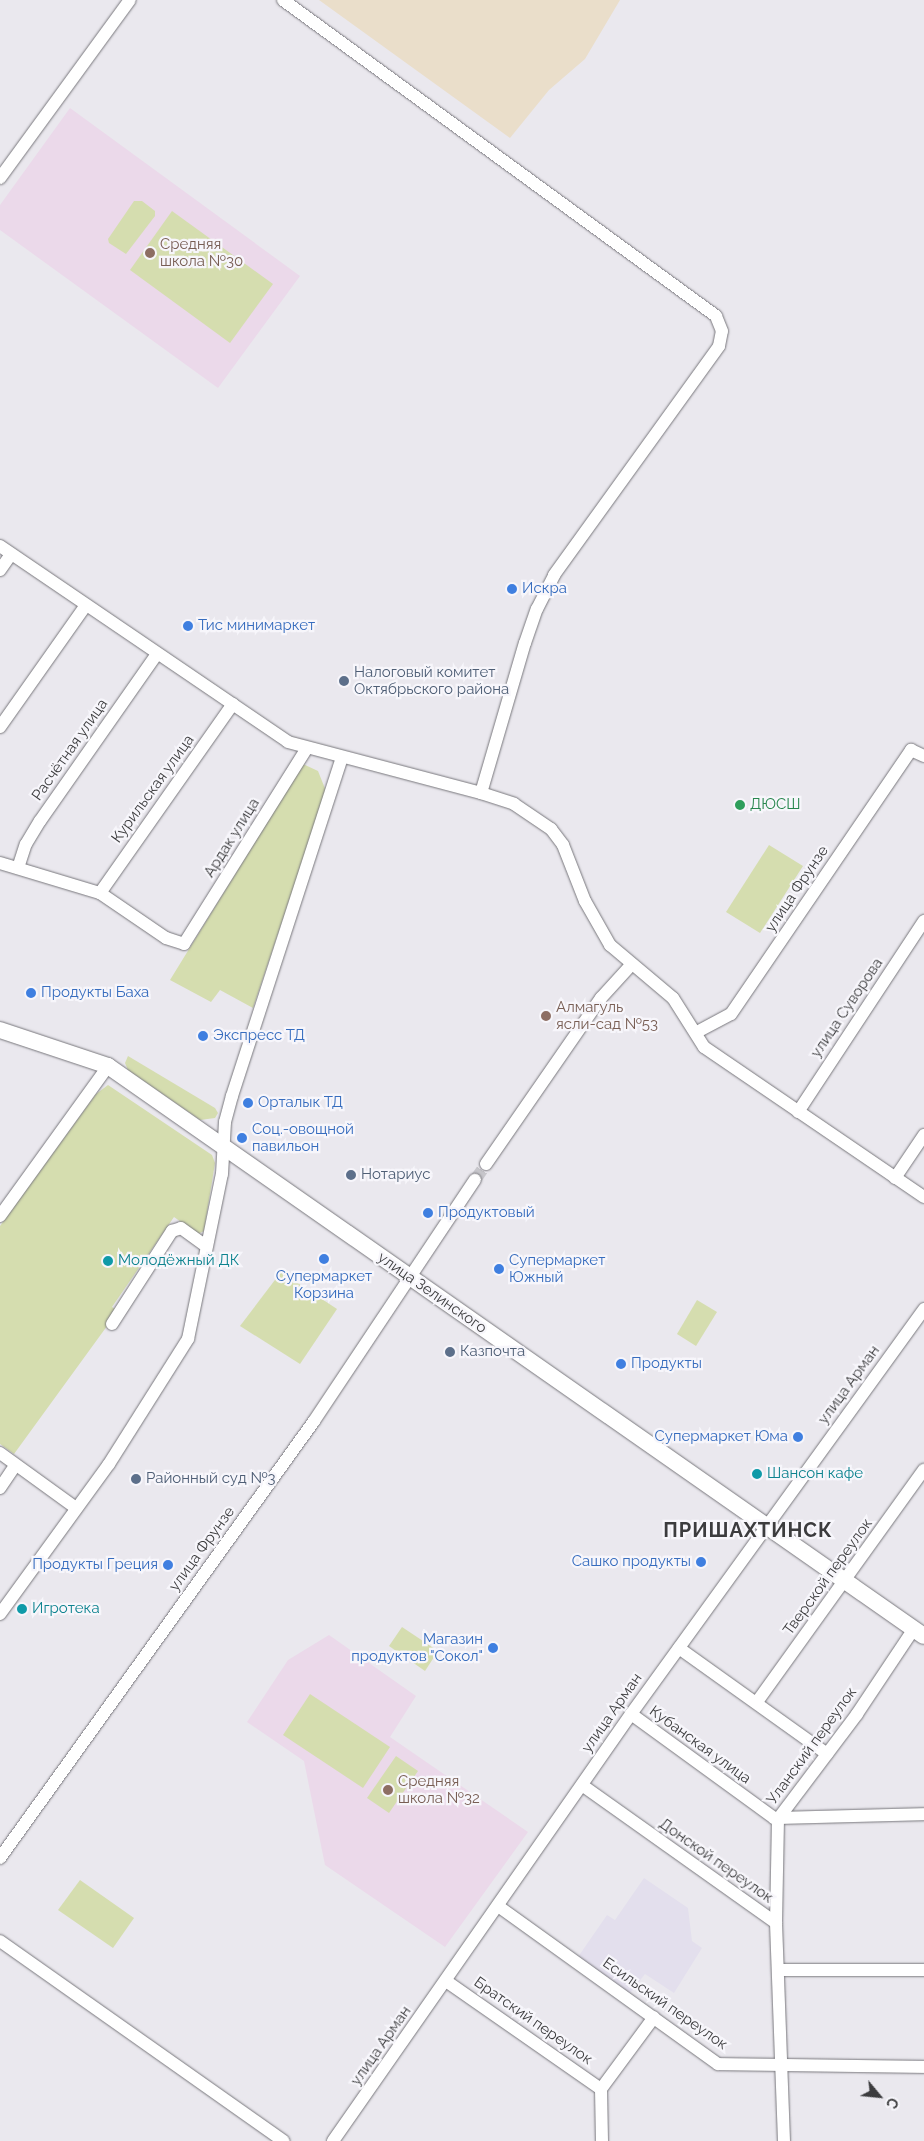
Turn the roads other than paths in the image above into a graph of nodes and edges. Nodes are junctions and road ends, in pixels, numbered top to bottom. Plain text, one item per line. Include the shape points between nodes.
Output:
1 (130, 0) edge
2 (283, 0) edge
3 (0, 178) edge
4 (0, 546) edge
5 (11, 554) junction
6 (0, 570) edge
7 (86, 605) junction
8 (156, 654) junction
9 (233, 704) junction
10 (0, 727) edge
11 (307, 748) junction
12 (924, 756) edge
13 (342, 757) junction
14 (481, 793) junction
15 (0, 862) edge
16 (18, 868) junction
17 (100, 893) junction
18 (924, 921) edge
19 (630, 964) junction
20 (0, 1030) edge
21 (697, 1032) junction
22 (108, 1066) junction
23 (798, 1112) junction
24 (924, 1135) edge
25 (224, 1150) junction
26 (486, 1164) tunnel mouth
27 (895, 1178) junction
28 (475, 1180) tunnel mouth
29 (924, 1197) edge
30 (0, 1216) edge
31 (206, 1246) junction
32 (410, 1277) junction
33 (924, 1309) edge
34 (112, 1324) dead end
35 (0, 1454) edge
36 (15, 1466) junction
37 (924, 1470) edge
38 (0, 1488) edge
39 (76, 1508) junction
40 (767, 1525) junction
41 (845, 1582) junction
42 (0, 1614) edge
43 (919, 1633) edge
44 (679, 1648) junction
45 (757, 1702) junction
46 (631, 1714) junction
47 (827, 1754) junction
48 (582, 1785) junction
49 (924, 1814) edge
50 (778, 1819) junction
51 (0, 1858) edge
52 (498, 1906) junction
53 (776, 1923) junction
54 (0, 1941) edge
55 (779, 1970) junction
56 (924, 1970) edge
57 (446, 1981) junction
58 (654, 2017) junction
59 (781, 2065) junction
60 (924, 2068) edge
61 (602, 2089) junction
62 (284, 2141) edge
63 (333, 2141) edge
64 (602, 2141) edge
65 (784, 2141) edge

1 - 3 street
2 - 14 street via 716,316 722,331 719,346 554,575 525,643
4 - 5 street
5 - 6 street
5 - 7 street
7 - 8 street
7 - 10 street
8 - 9 street
8 - 16 street, Расчётная улица via 40,821 26,844
9 - 11 street via 288,742
9 - 17 street, Курильская улица
11 - 13 street
11 - 17 street, Ардак улица via 184,944 166,938
12 - 21 street, улица Фрунзе via 911,750 731,1014
13 - 14 street
13 - 25 street via 232,1096
14 - 19 street via 514,804 551,829 563,845 585,901 610,945
15 - 16 street
16 - 17 street
18 - 23 street, улица Суворова
19 - 21 street via 674,998
19 - 26 street via 601,998
20 - 22 main road, улица Зелинского
21 - 23 street via 704,1047
22 - 25 main road, улица Зелинского
22 - 30 street
23 - 27 street
24 - 27 street
25 - 31 street
25 - 32 main road, улица Зелинского
27 - 29 street
28 - 32 street, улица Фрунзе
31 - 34 street via 181,1228 172,1231
31 - 39 street via 188,1339 109,1464
32 - 40 main road, улица Зелинского
32 - 51 street, улица Фрунзе via 314,1420
33 - 40 street, улица Арман
35 - 36 street
36 - 38 street
36 - 39 street
37 - 41 street, Тверской переулок
39 - 42 street
40 - 41 main road, улица Зелинского
40 - 44 street, улица Арман
41 - 43 main road, улица Зелинского
41 - 45 street, Тверской переулок
43 - 47 street, Уланский переулок
44 - 45 street
44 - 46 street, улица Арман
45 - 47 street
46 - 48 street, улица Арман
46 - 50 street, Кубанская улица
47 - 50 street, Уланский переулок
48 - 52 street, улица Арман
48 - 53 street, Донской переулок
49 - 50 street
50 - 53 street, Уланский переулок
52 - 57 street, улица Арман
52 - 58 street, Есильский переулок
53 - 55 street, Донской переулок
54 - 62 street
55 - 56 street
55 - 59 street, Донской переулок
57 - 61 street, Братский переулок
57 - 63 street, улица Арман
58 - 59 street, Есильский переулок via 718,2064
58 - 61 street
59 - 60 street, Есильский переулок
59 - 65 street, Донской переулок
61 - 64 street

